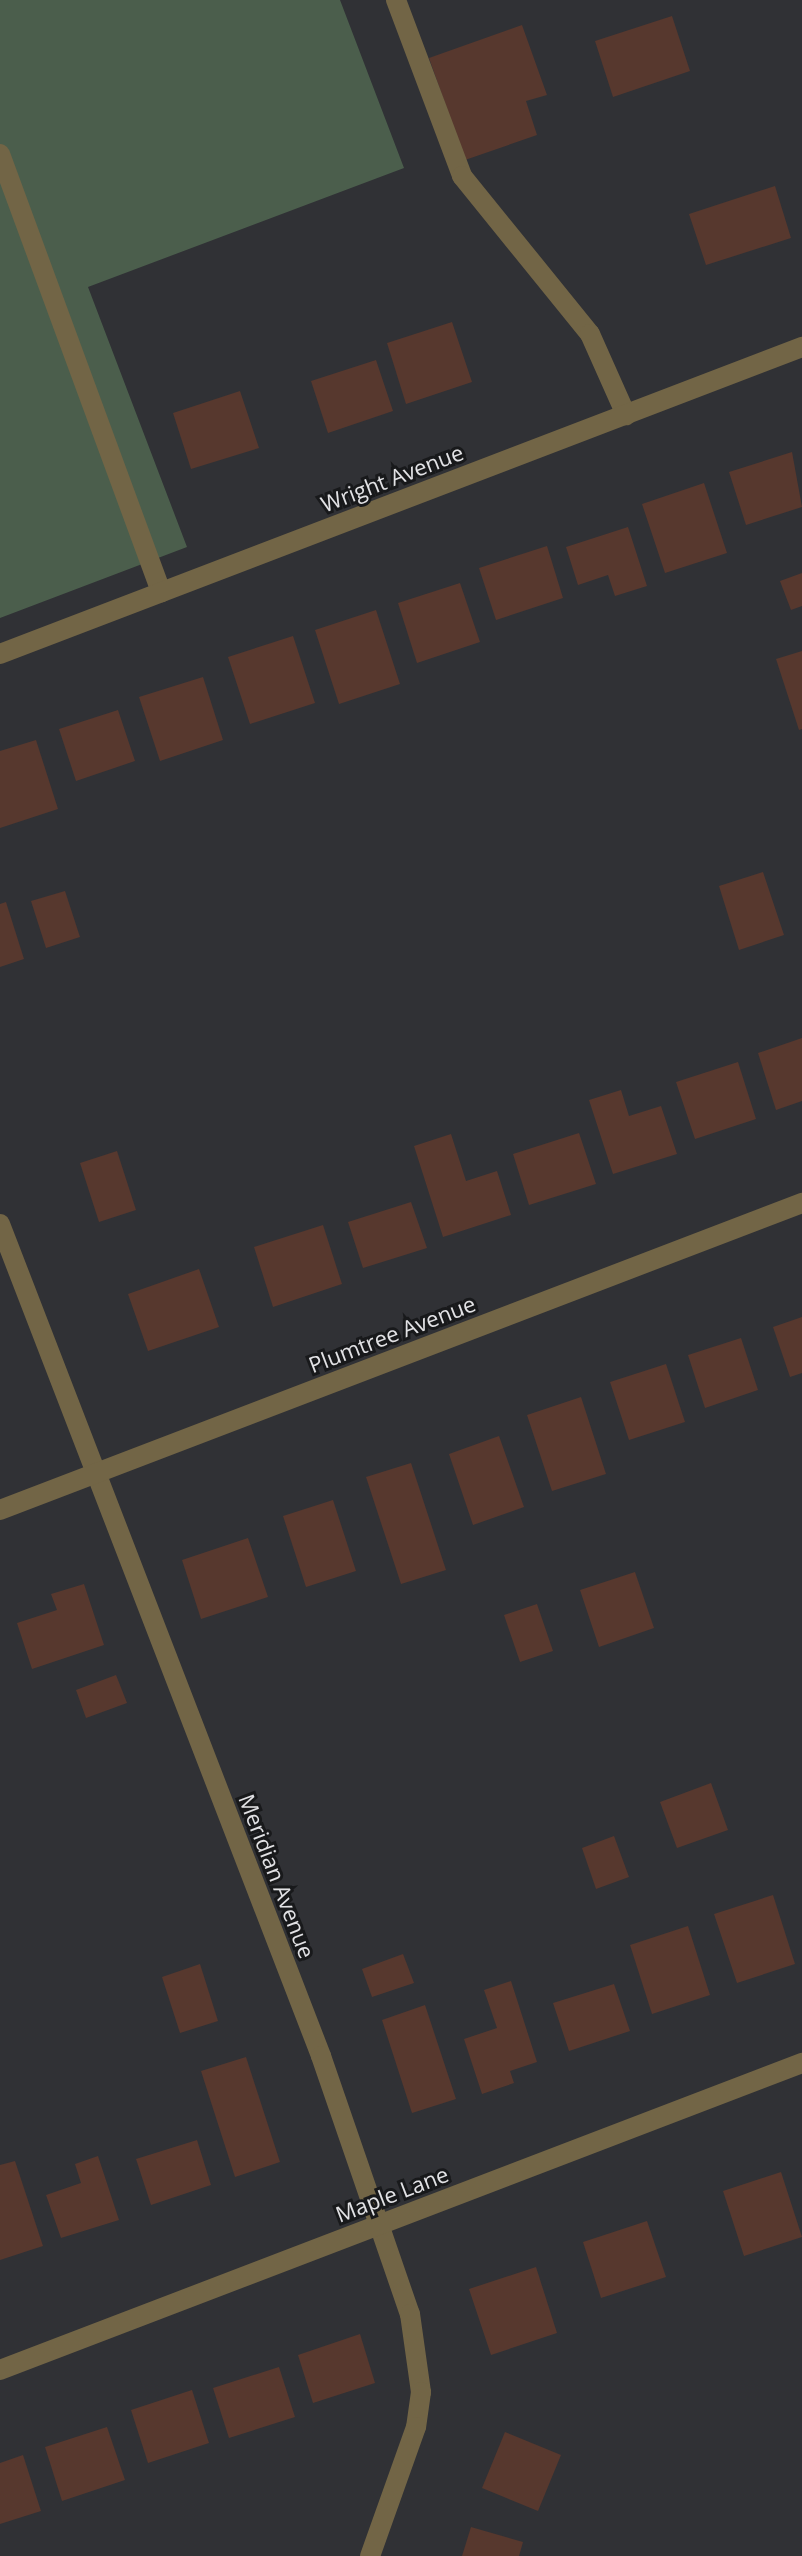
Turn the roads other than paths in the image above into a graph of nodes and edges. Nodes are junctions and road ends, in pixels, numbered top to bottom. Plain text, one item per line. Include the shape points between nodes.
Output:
1 (396, 0) edge
2 (0, 154) edge
3 (802, 347) edge
4 (626, 415) junction
5 (161, 592) junction
6 (0, 654) edge
7 (802, 1203) edge
8 (0, 1224) edge
9 (95, 1473) junction
10 (0, 1510) edge
11 (802, 2063) edge
12 (379, 2225) junction
13 (0, 2370) edge
14 (370, 2556) edge

1 - 4 street via 462,176 590,334
2 - 5 street
3 - 4 street, Wright Avenue
4 - 5 street, Wright Avenue
5 - 6 street, Wright Avenue
7 - 9 street, Plumtree Avenue
8 - 9 street, Meridian Avenue
9 - 10 street, Plumtree Avenue
9 - 12 street, Meridian Avenue
11 - 12 street, Maple Lane
12 - 13 street, Maple Lane
12 - 14 street, Meridian Avenue via 410,2314 421,2392 416,2427

